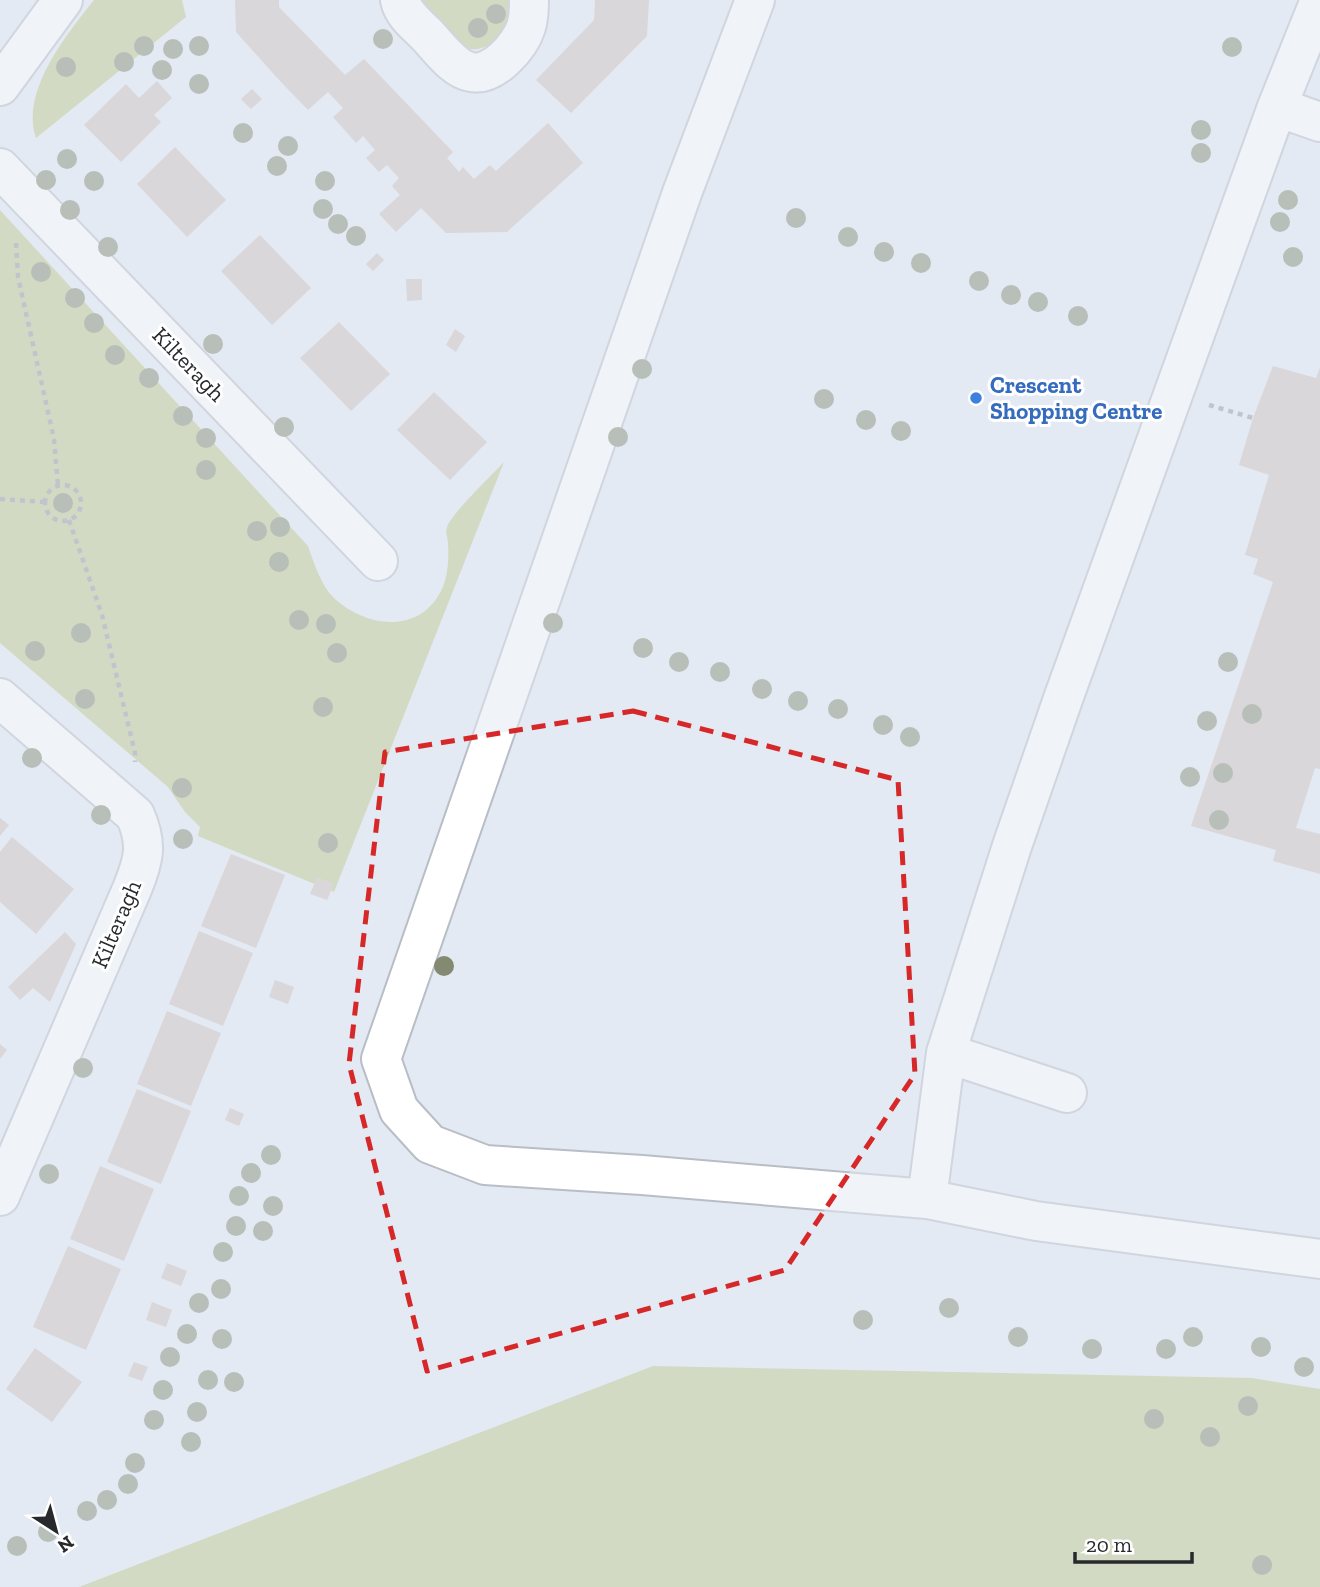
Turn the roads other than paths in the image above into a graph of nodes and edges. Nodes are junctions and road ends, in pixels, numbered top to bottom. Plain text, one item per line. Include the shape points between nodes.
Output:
1 (63, 0) edge
2 (400, 0) edge
3 (529, 0) edge
4 (755, 0) edge
5 (1320, 1) edge
6 (0, 86) edge
7 (1278, 107) junction
8 (1320, 121) edge
9 (10, 178) edge
10 (378, 561) dead end
11 (0, 698) edge
12 (946, 1053) junction
13 (1067, 1093) dead end
14 (0, 1196) edge
15 (927, 1199) junction
16 (1320, 1259) edge

1 - 6 street
2 - 3 street via 411,19 458,67 471,72 492,68 520,41
4 - 15 street via 682,193 381,1059 399,1110 430,1143 485,1165
5 - 7 street
7 - 8 street
7 - 12 street via 1063,699
9 - 10 street, Kilteragh
11 - 14 street, Kilteragh via 135,815 143,833 144,853
12 - 13 street
12 - 15 street
15 - 16 street via 1036,1221

